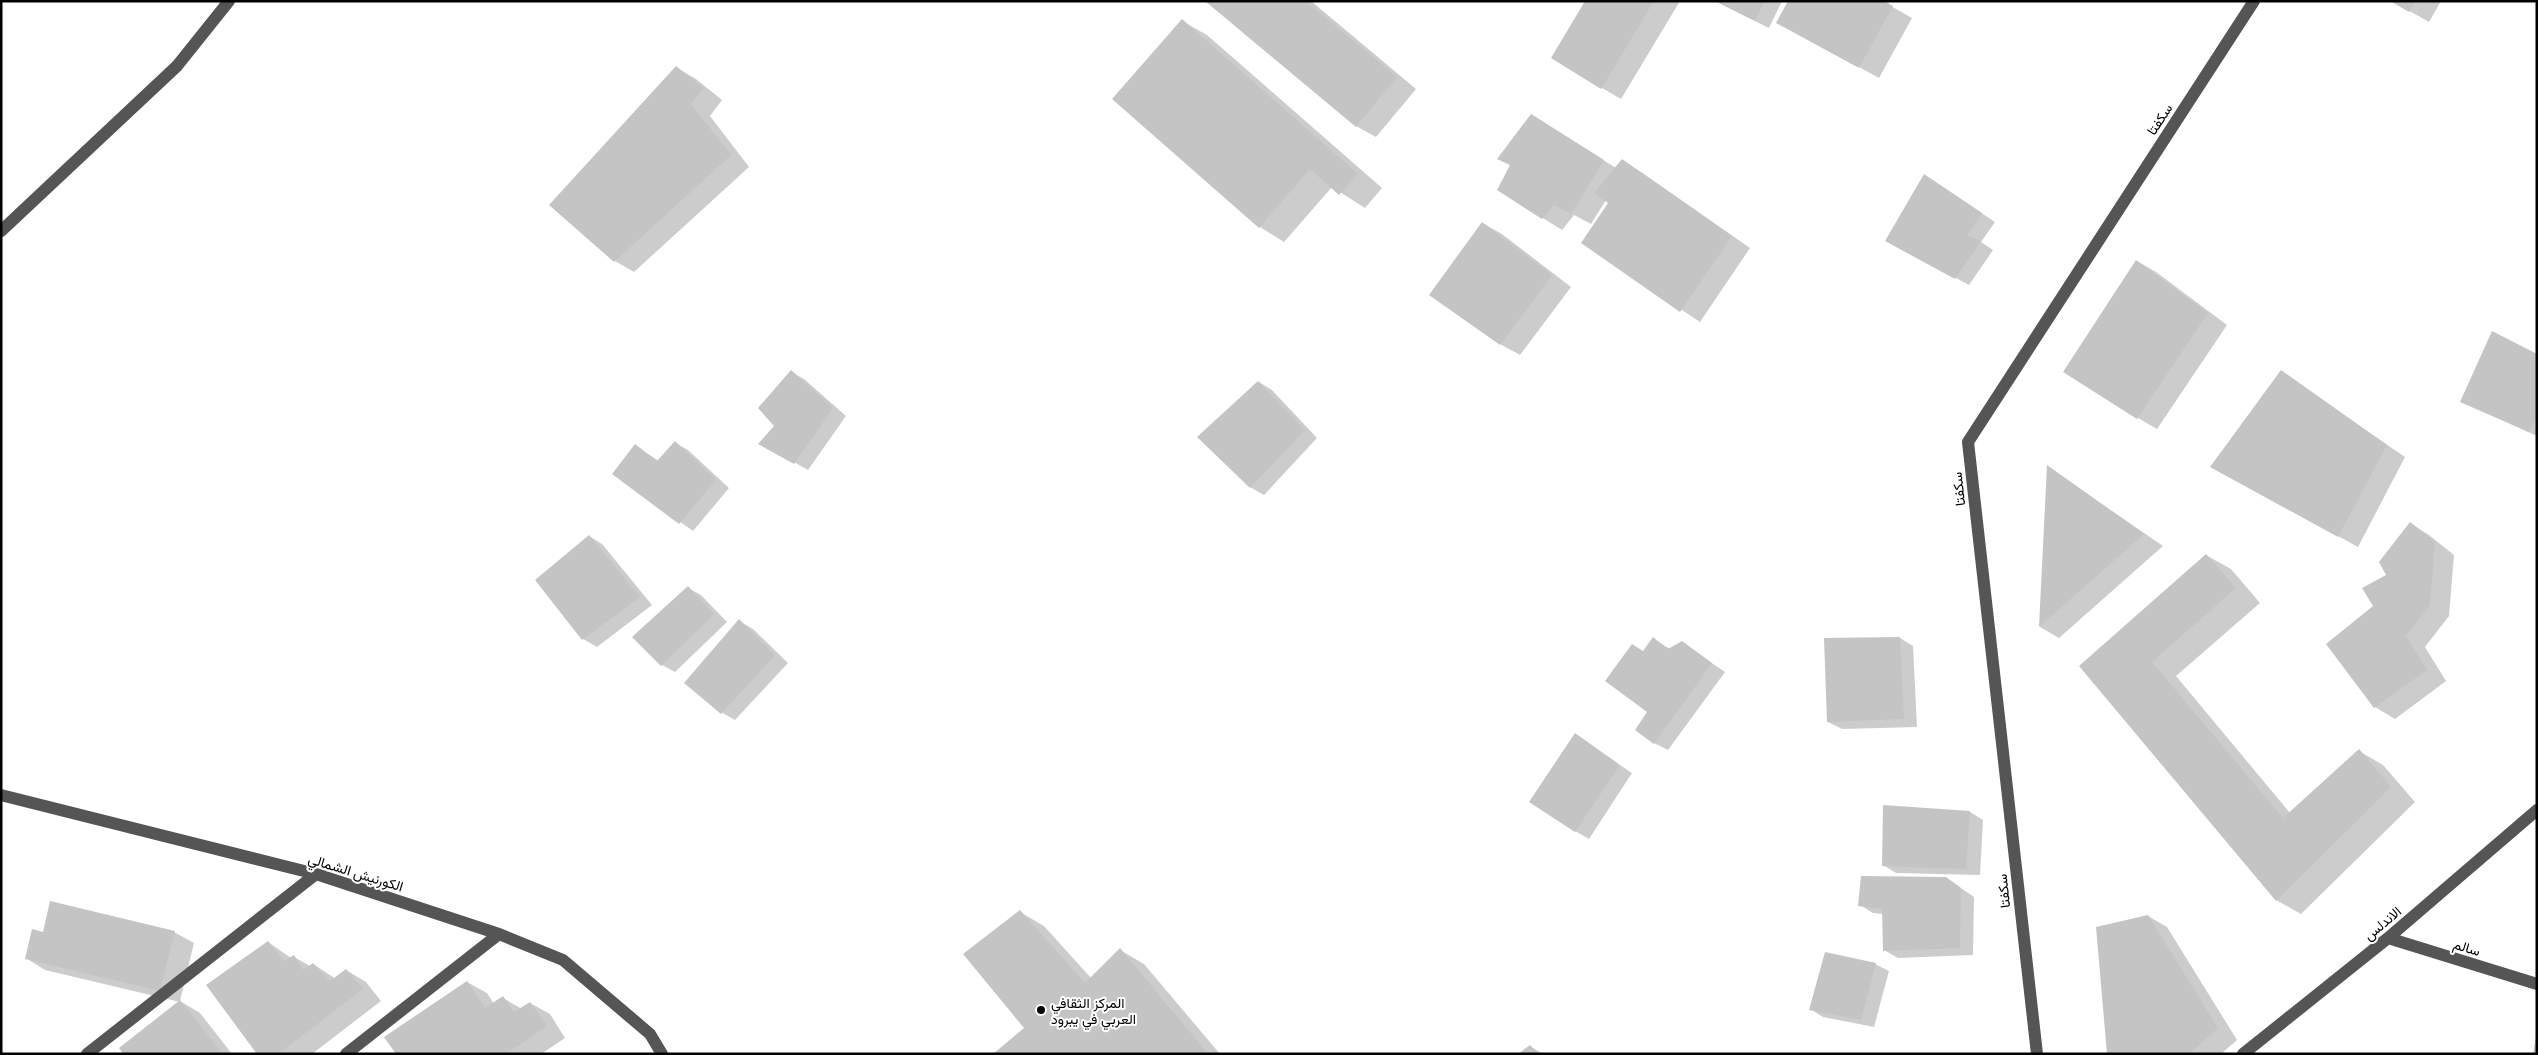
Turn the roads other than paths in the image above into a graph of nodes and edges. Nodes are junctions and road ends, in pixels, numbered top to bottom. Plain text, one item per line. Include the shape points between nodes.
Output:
1 (229, 1) edge
2 (2254, 1) edge
3 (1, 231) edge
4 (1, 795) edge
5 (2537, 810) edge
6 (316, 874) junction
7 (499, 934) junction
8 (2388, 938) junction
9 (2537, 984) edge
10 (352, 1052) edge
11 (87, 1054) edge
12 (662, 1054) edge
13 (2037, 1054) edge
14 (2243, 1054) edge

1 - 3 street via 177,66
2 - 13 street, سكفتا via 1968,442
4 - 6 street, الكورنيش الشمالي
5 - 8 street, الاندلس
6 - 7 street, الكورنيش الشمالي
6 - 11 street
7 - 10 street
7 - 12 street, الكورنيش الشمالي via 563,960 650,1034
8 - 9 street, سالم
8 - 14 street, الاندلس

